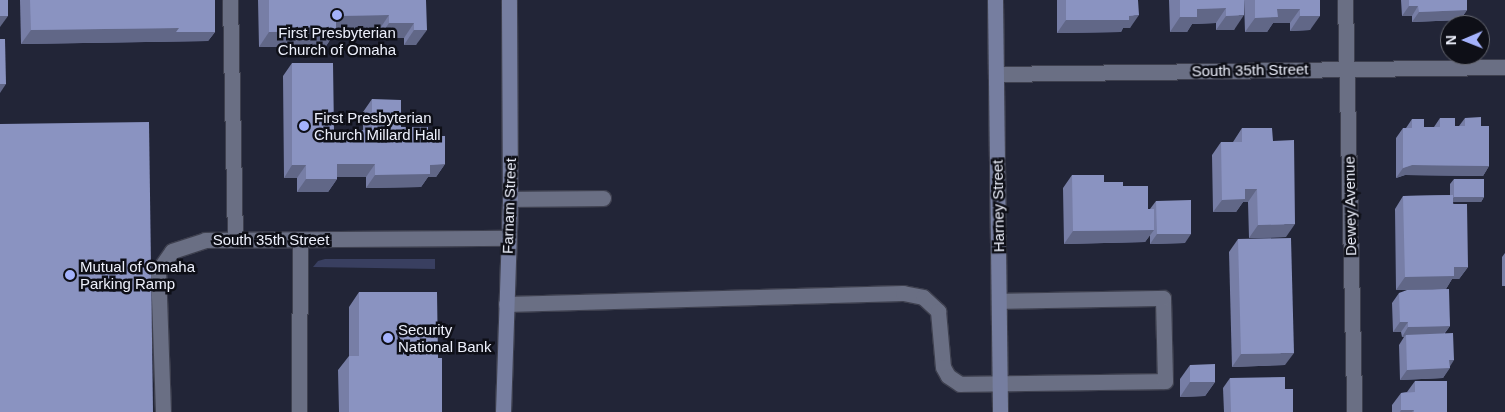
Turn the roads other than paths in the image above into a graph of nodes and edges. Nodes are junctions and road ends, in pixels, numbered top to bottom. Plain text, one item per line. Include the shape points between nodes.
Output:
1 (230, 0) edge
2 (510, 0) edge
3 (995, 0) edge
4 (1346, 0) edge
5 (1505, 67) edge
6 (1347, 69) junction
7 (996, 74) junction
8 (603, 198) dead end
9 (510, 199) junction
10 (508, 238) junction
11 (234, 240) junction
12 (300, 240) junction
13 (999, 301) junction
14 (506, 304) junction
15 (1000, 383) junction
16 (163, 412) edge
17 (299, 412) edge
18 (503, 412) edge
19 (1000, 412) edge
20 (1354, 412) edge

1 - 11 street
2 - 9 main road, Farnam Street
3 - 7 main road, Harney Street
4 - 6 street, Dewey Avenue
5 - 6 street, South 35th Street
6 - 7 street, South 35th Street
6 - 20 street, Dewey Avenue
7 - 13 main road, Harney Street
8 - 9 street
9 - 10 main road, Farnam Street
10 - 12 street, South 35th Street
10 - 14 main road, Farnam Street
11 - 12 street, South 35th Street
11 - 16 street, South 35th Street via 205,240 172,251 158,271
12 - 17 street
13 - 15 main road, Harney Street
13 - 15 street via 1163,298 1165,381
14 - 15 street via 903,293 923,297 938,311 939,345 948,376 960,384
14 - 18 main road, Farnam Street
15 - 19 main road, Harney Street

